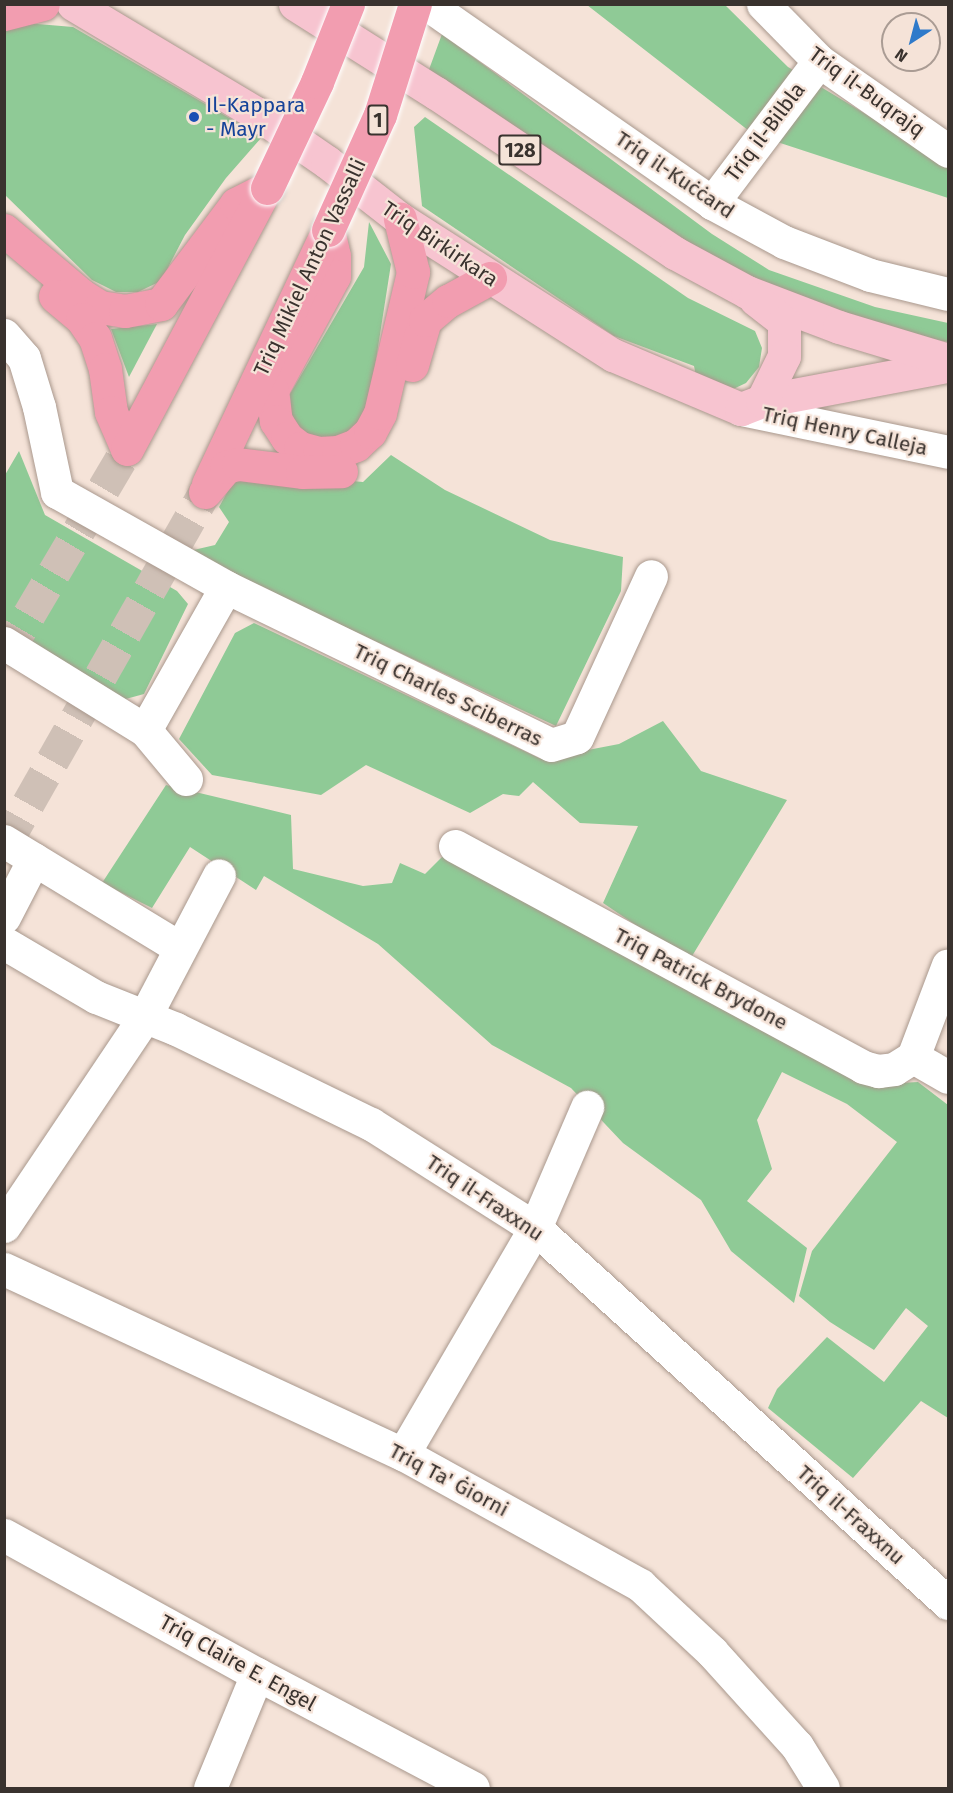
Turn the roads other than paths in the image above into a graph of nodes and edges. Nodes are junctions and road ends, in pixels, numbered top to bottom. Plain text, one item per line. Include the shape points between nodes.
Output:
1 (43, 4) edge
2 (73, 4) edge
3 (296, 4) edge
4 (348, 4) edge
5 (415, 4) edge
6 (427, 4) edge
7 (763, 4) edge
8 (4, 14) edge
9 (819, 61) junction
10 (948, 151) edge
11 (267, 188) junction
12 (712, 204) junction
13 (400, 219) junction
14 (4, 230) edge
15 (328, 230) junction
16 (4, 251) edge
17 (490, 278) junction
18 (747, 292) junction
19 (948, 294) edge
20 (4, 335) edge
21 (948, 360) edge
22 (948, 366) edge
23 (751, 405) junction
24 (948, 452) edge
25 (651, 576) dead end
26 (226, 587) junction
27 (4, 643) edge
28 (145, 730) junction
29 (186, 779) dead end
30 (4, 841) edge
31 (455, 846) dead end
32 (34, 859) junction
33 (219, 875) dead end
34 (4, 917) edge
35 (4, 943) edge
36 (180, 948) junction
37 (948, 965) edge
38 (144, 1018) junction
39 (913, 1057) junction
40 (948, 1077) edge
41 (587, 1107) dead end
42 (4, 1226) edge
43 (535, 1228) junction
44 (4, 1269) edge
45 (403, 1454) junction
46 (4, 1535) edge
47 (948, 1604) edge
48 (257, 1674) junction
49 (210, 1788) edge
50 (473, 1788) edge
51 (823, 1788) edge

1 - 8 highway
2 - 13 main road, Triq Birkirkara via 256,113
3 - 18 main road, 128 via 675,253
4 - 11 highway, bridge via 317,82
5 - 15 highway, Triq Mikiel Anton Vassalli / 1, bridge via 380,115
6 - 12 street, Triq il-Kuċċard
7 - 9 street, Triq il-Buqrajq
9 - 10 street, Triq il-Buqrajq
9 - 12 street, Triq il-Bilbla
11 - 14 highway via 236,204 161,304 125,311 100,307 81,295
11 - 16 highway via 127,449 111,412 105,369 95,338 82,319
12 - 19 street, Triq il-Kuċċard via 784,242 870,275
13 - 15 highway via 412,273 380,413 370,432 356,445 338,452 319,453 300,448 287,438 276,421 272,390 334,276
13 - 17 main road, Triq Birkirkara
15 - 17 highway, Triq Mikiel Anton Vassalli via 205,492 226,467 238,464 302,472 339,472 362,464 394,426 425,320 448,301
17 - 23 main road, Triq Birkirkara via 613,355
18 - 21 main road, 128 via 839,327
18 - 23 main road, 128 via 784,322 784,356
20 - 26 street, Triq Charles Sciberras via 24,358 39,406 57,492
22 - 23 main road
23 - 24 street, Triq Henry Calleja
25 - 26 street, Triq Charles Sciberras via 577,737 551,745
26 - 28 street
27 - 28 street
28 - 29 street
30 - 32 street
31 - 39 street, Triq Patrick Brydone via 863,1066 878,1071 894,1069
32 - 34 street
32 - 36 street
33 - 36 street
35 - 38 street, Triq il-Fraxxnu via 96,997
36 - 38 street
37 - 39 street
38 - 42 street
38 - 43 street, Triq il-Fraxxnu via 176,1029 371,1124
39 - 40 street
41 - 43 street
43 - 45 street
43 - 47 street, Triq il-Fraxxnu
44 - 45 street, Triq Ta' Ġiorni
45 - 51 street, Triq Ta' Ġiorni via 640,1585 712,1652 797,1746
46 - 48 street, Triq Claire E. Engel
48 - 49 street
48 - 50 street, Triq Claire E. Engel

